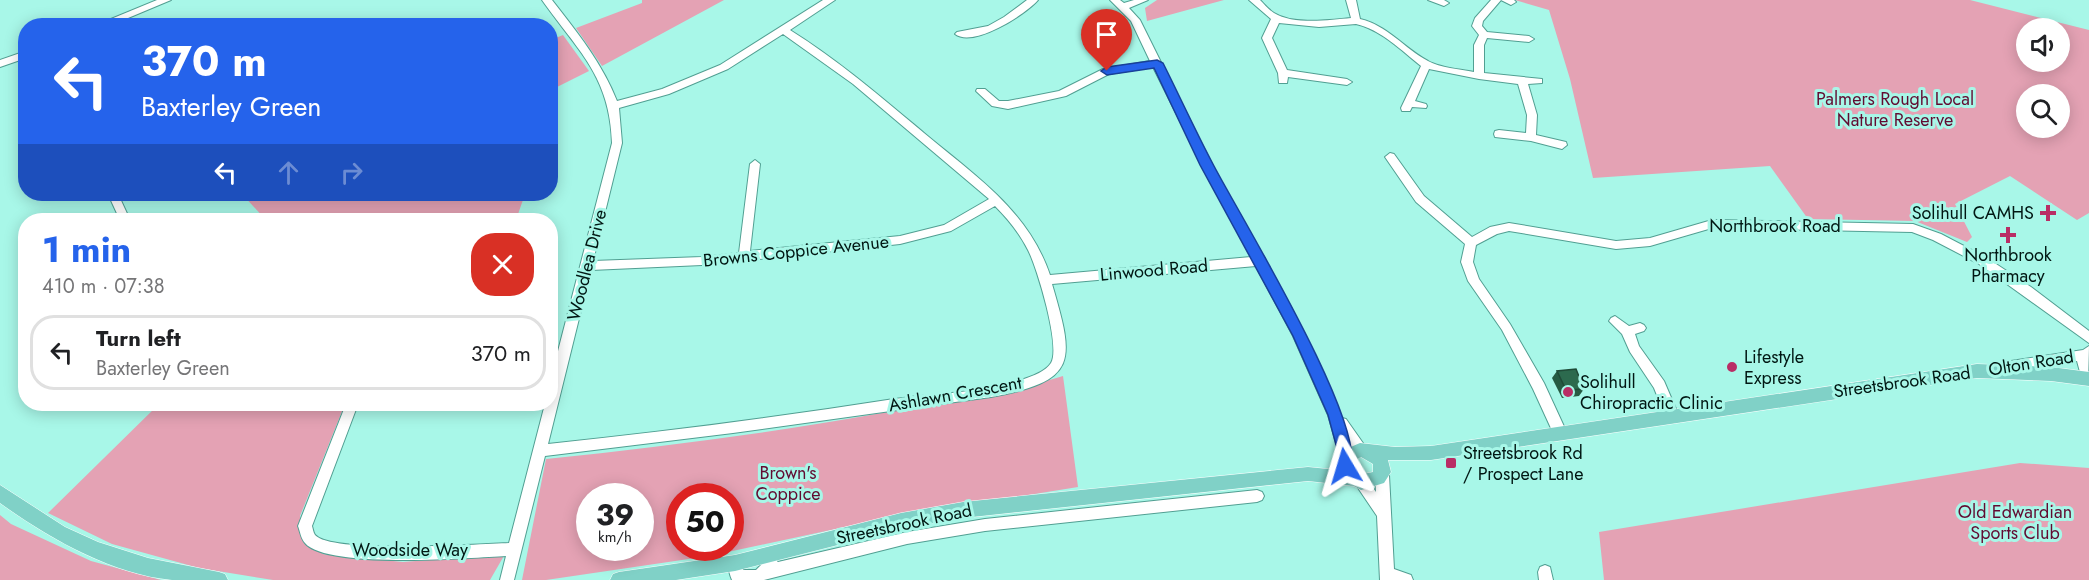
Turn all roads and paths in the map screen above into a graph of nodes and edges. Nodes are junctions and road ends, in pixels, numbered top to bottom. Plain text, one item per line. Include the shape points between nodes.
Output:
1 (166, 0) edge
2 (547, 0) edge
3 (830, 0) edge
4 (1033, 0) edge
5 (1143, 0) edge
6 (1254, 0) edge
7 (1351, 0) edge
8 (1433, 0) edge
9 (1496, 0) edge
10 (1444, 3) dead end
11 (1119, 4) edge
12 (120, 18) edge
13 (1276, 18) junction
14 (1356, 21) junction
15 (784, 30) junction
16 (960, 34) dead end
17 (1484, 35) junction
18 (1529, 39) dead end
19 (18, 57) edge
20 (1157, 63) junction
21 (0, 64) edge
22 (1426, 65) junction
23 (1479, 76) junction
24 (1522, 81) junction
25 (1538, 81) dead end
26 (1347, 82) dead end
27 (981, 91) dead end
28 (615, 105) junction
29 (1422, 106) dead end
30 (1499, 134) dead end
31 (1531, 137) junction
32 (1562, 145) dead end
33 (1390, 157) dead end
34 (755, 165) dead end
35 (997, 201) junction
36 (1471, 243) junction
37 (744, 257) junction
38 (1261, 261) junction
39 (587, 266) junction
40 (1046, 280) junction
41 (1615, 321) dead end
42 (1640, 328) dead end
43 (1627, 331) junction
44 (2089, 338) edge
45 (2087, 353) edge
46 (1977, 371) junction
47 (2089, 379) edge
48 (558, 380) edge
49 (349, 411) edge
50 (550, 411) edge
51 (1672, 416) junction
52 (1560, 433) junction
53 (540, 451) junction
54 (1431, 453) junction
55 (1354, 454) junction
56 (1383, 473) junction
57 (1308, 474) junction
58 (1358, 480) junction
59 (0, 493) edge
60 (1194, 494) junction
61 (1257, 496) dead end
62 (1383, 515) junction
63 (513, 549) junction
64 (779, 553) junction
65 (735, 562) junction
66 (762, 576) edge
67 (1387, 577) edge
68 (219, 580) edge
69 (507, 580) edge
70 (619, 580) edge
71 (1406, 580) edge

1 - 12 street
2 - 28 street, Woodlea Drive via 598,68
3 - 15 street
4 - 16 street via 1001,26
5 - 11 street
6 - 13 street
7 - 14 street
8 - 10 street
9 - 17 street via 1478,20 1477,26
11 - 20 street via 1136,20
13 - 14 street via 1319,24
13 - 26 street via 1267,38 1283,77
14 - 22 street via 1375,27
15 - 28 street via 700,79
15 - 35 street, Ashlawn Crescent via 819,51
17 - 18 street
17 - 23 street via 1479,45
19 - 21 street
20 - 27 street via 1107,71 1062,94 1008,105 996,104
20 - 38 street via 1207,165
22 - 23 street
22 - 29 street via 1407,105
23 - 24 street
24 - 25 street
24 - 31 street via 1532,115
28 - 39 street, Woodlea Drive via 616,143
30 - 31 street
31 - 32 street
33 - 36 street via 1420,199
34 - 37 street
35 - 37 street, Browns Coppice Avenue via 947,228 914,237
35 - 40 street, Ashlawn Crescent via 1027,237
36 - 44 street, Northbrook Road via 1487,233 1509,227 1616,244 1650,242 1712,224 1913,228 1936,235 2002,274
36 - 52 street via 1467,262 1474,281 1506,327
37 - 39 street, Browns Coppice Avenue
38 - 40 street, Linwood Road
38 - 55 street
39 - 48 street, Woodlea Drive
40 - 53 street, Ashlawn Crescent via 1061,356 1048,374 1032,381 831,415
41 - 43 street
42 - 43 street
43 - 51 street
45 - 46 street, Olton Road
45 - 47 street, Olton Road via 2083,362
46 - 47 main road, Streetsbrook Road
46 - 51 main road, Streetsbrook Road
49 - 63 street, Woodside Way via 305,526 310,538 319,545 360,552
50 - 53 street, Woodlea Drive
51 - 52 main road, Streetsbrook Road
52 - 54 main road, Streetsbrook Road
53 - 63 street, Woodlea Drive
54 - 55 main road, Streetsbrook Road
54 - 56 main road, Streetsbrook Road
55 - 56 main road via 1377,457
55 - 57 main road, Streetsbrook Road
55 - 58 main road via 1347,471
56 - 58 main road via 1373,481
56 - 62 street
57 - 58 main road, Streetsbrook Road
57 - 60 main road, Streetsbrook Road
58 - 62 street
59 - 68 main road via 79,543 181,574
60 - 61 street, Streetsbrook Road
60 - 64 main road, Streetsbrook Road via 963,510 901,521
60 - 66 street, Streetsbrook Road via 907,538
62 - 67 street
63 - 69 street, Woodlea Drive
64 - 65 main road, Streetsbrook Road
64 - 66 street
65 - 66 street via 737,576
65 - 70 main road, Streetsbrook Road
67 - 71 street

